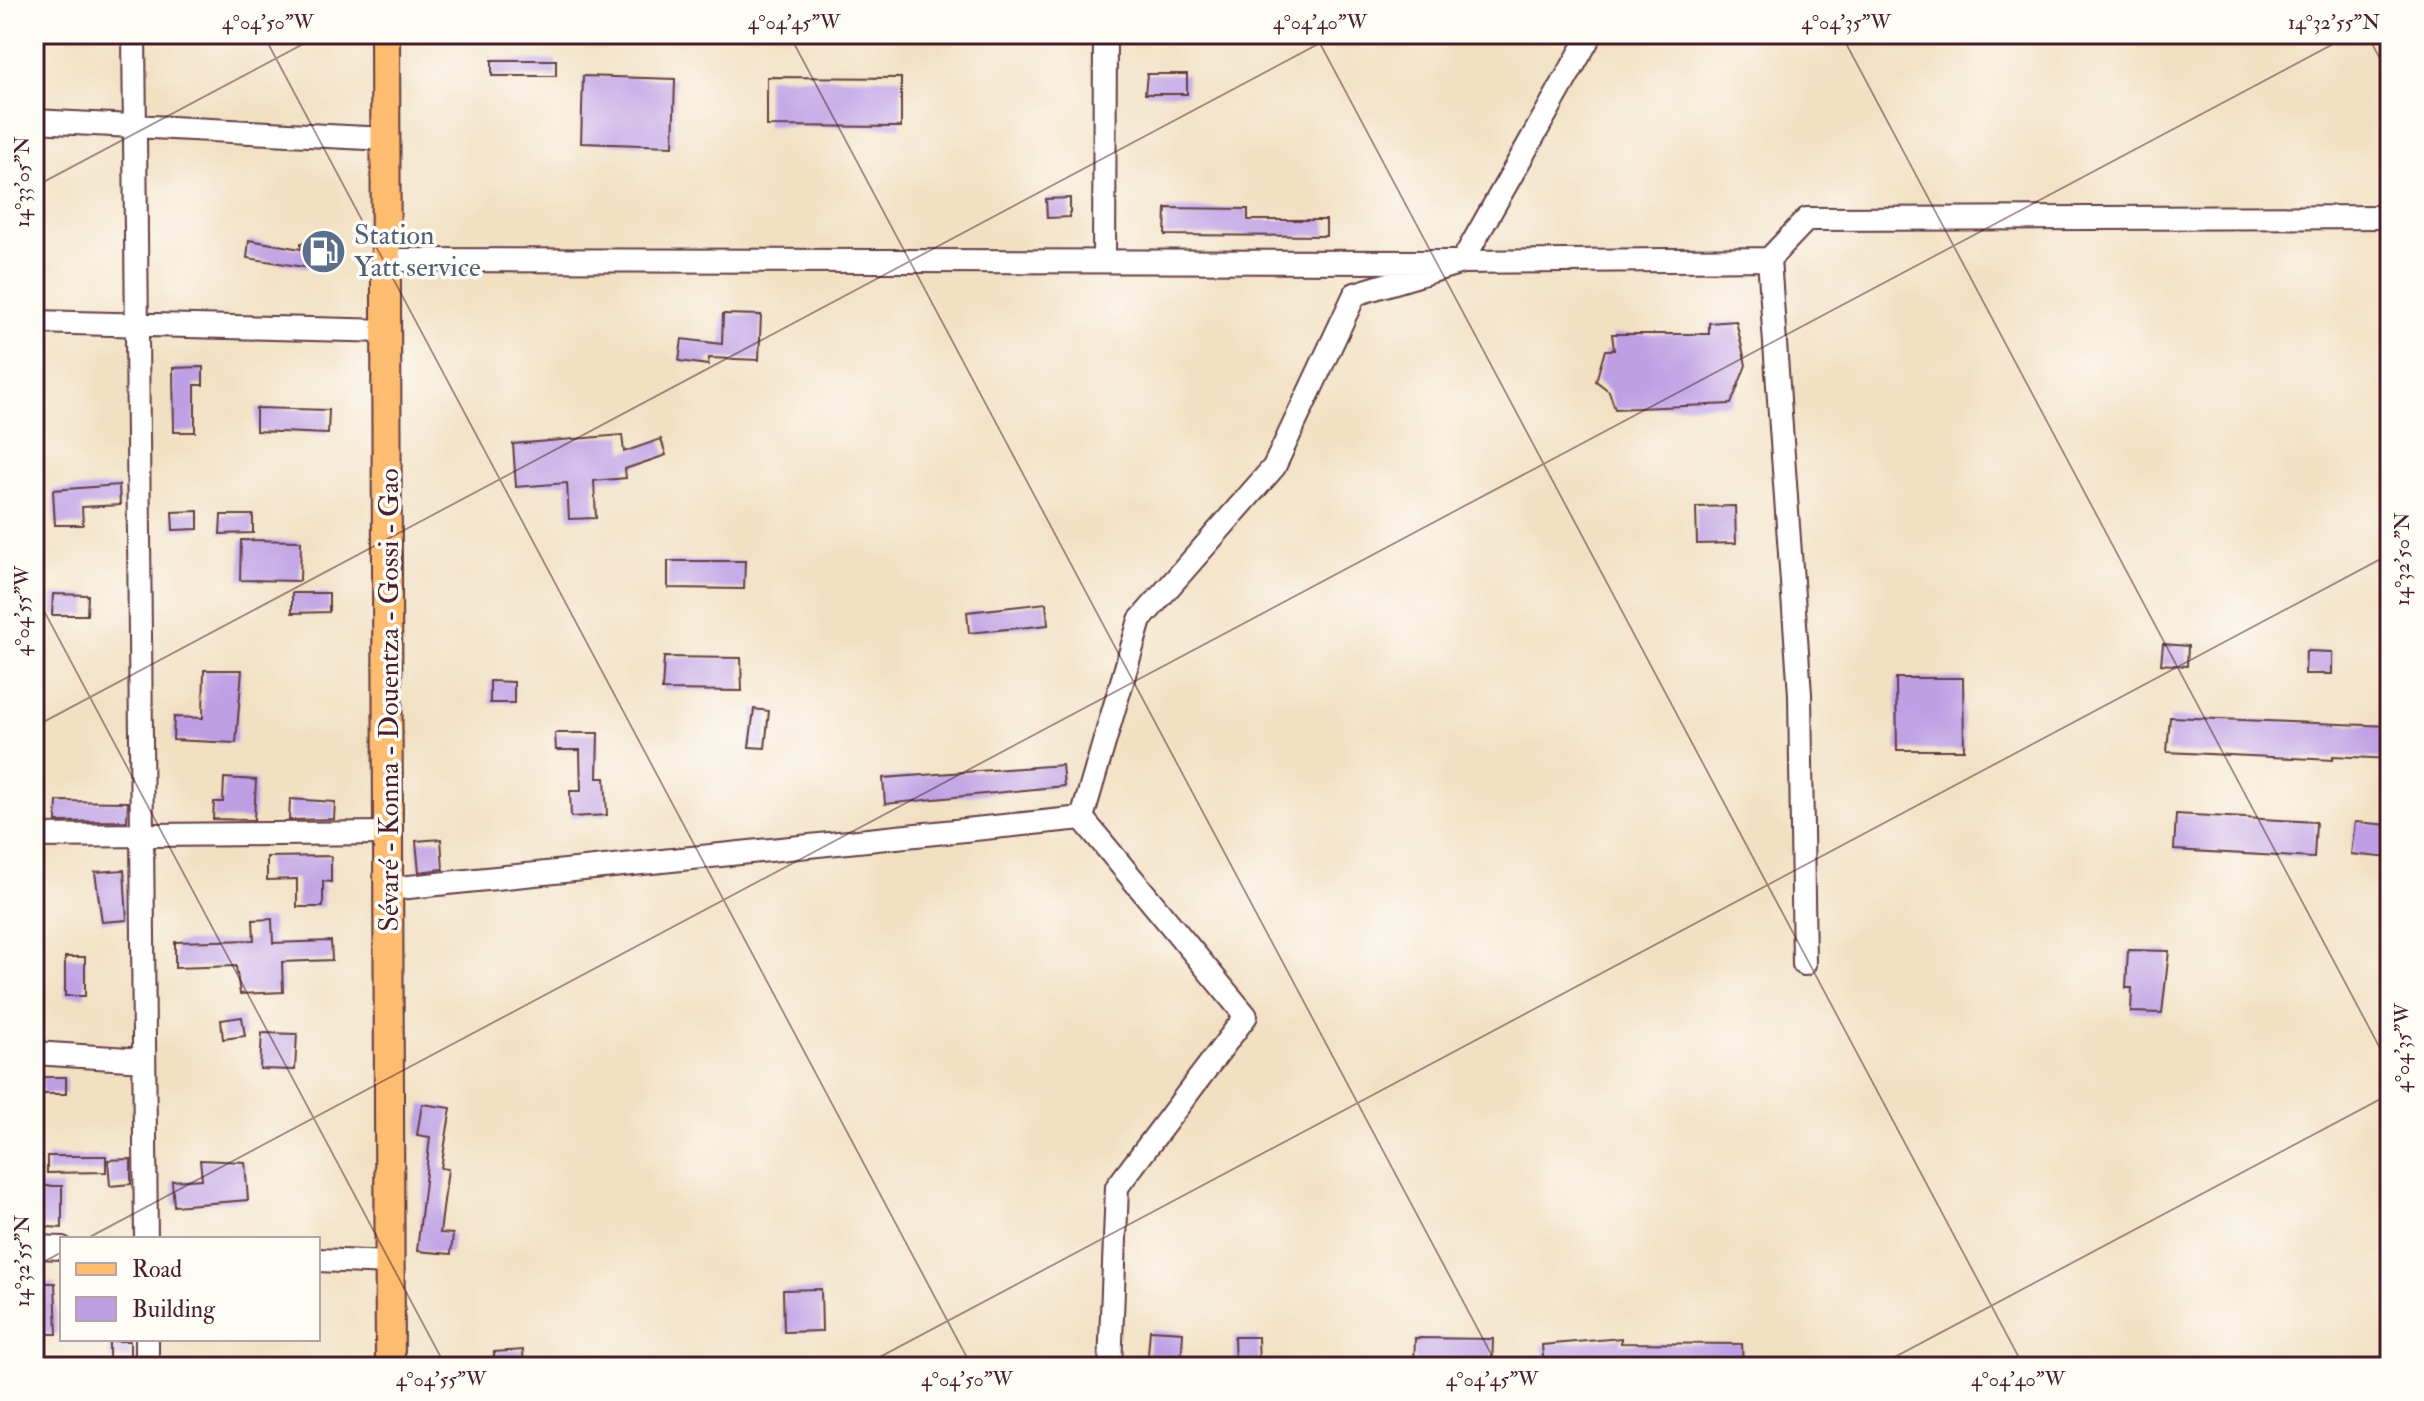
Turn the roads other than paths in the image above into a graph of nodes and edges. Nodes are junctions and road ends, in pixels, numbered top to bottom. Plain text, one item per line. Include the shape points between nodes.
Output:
1 (134, 34) edge
2 (385, 34) edge
3 (1105, 34) edge
4 (1591, 34) edge
5 (34, 121) edge
6 (135, 125) junction
7 (386, 139) junction
8 (2390, 217) edge
9 (1769, 259) junction
10 (388, 260) junction
11 (1104, 261) junction
12 (1462, 262) junction
13 (34, 322) edge
14 (137, 325) junction
15 (388, 331) junction
16 (1082, 818) junction
17 (389, 833) junction
18 (142, 834) junction
19 (34, 836) edge
20 (389, 889) junction
21 (1804, 964) dead end
22 (34, 1053) edge
23 (144, 1060) junction
24 (146, 1237) edge
25 (34, 1247) edge
26 (60, 1248) edge
27 (320, 1260) edge
28 (390, 1263) junction
29 (147, 1341) edge
30 (147, 1367) edge
31 (390, 1367) edge
32 (1110, 1367) edge

1 - 6 street
2 - 7 main road, Sévaré - Konna - Douentza - Gossi - Gao
3 - 11 street
4 - 12 street
5 - 6 street
6 - 7 street
6 - 14 street
7 - 10 main road, Sévaré - Konna - Douentza - Gossi - Gao
8 - 9 street via 1807,219
9 - 12 street
9 - 21 street via 1800,694
10 - 11 street
10 - 15 main road, Sévaré - Konna - Douentza - Gossi - Gao
11 - 12 street
12 - 16 street via 1355,294 1274,467 1140,620
13 - 14 street
14 - 15 street
14 - 18 street
15 - 17 main road, Sévaré - Konna - Douentza - Gossi - Gao
16 - 20 street
16 - 32 street via 1246,1016 1117,1187
17 - 18 street
17 - 20 main road, Sévaré - Konna - Douentza - Gossi - Gao
18 - 19 street
18 - 23 street
20 - 28 main road, Sévaré - Konna - Douentza - Gossi - Gao
22 - 23 street
23 - 24 street
25 - 26 street
27 - 28 street
28 - 31 main road, Sévaré - Konna - Douentza - Gossi - Gao
29 - 30 street

